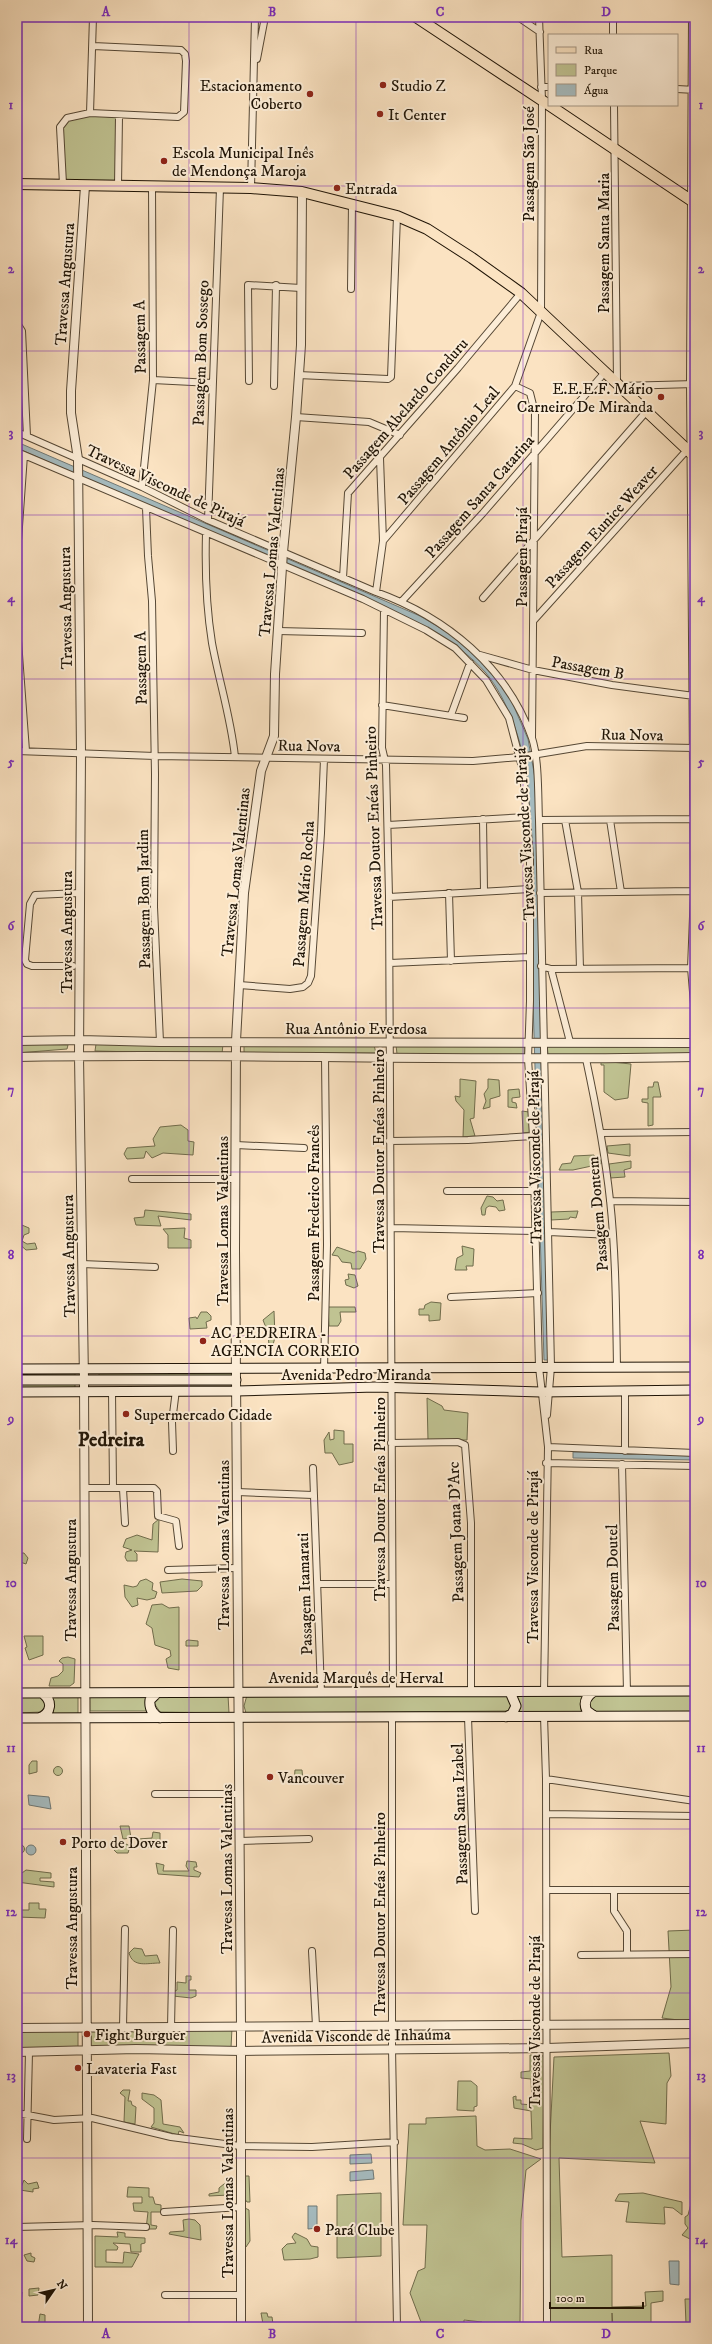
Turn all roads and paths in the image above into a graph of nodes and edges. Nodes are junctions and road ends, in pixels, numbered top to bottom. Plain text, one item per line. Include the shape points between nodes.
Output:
1 (93, 17) edge
2 (254, 17) edge
3 (265, 17) edge
4 (518, 17) edge
5 (540, 17) edge
6 (613, 17) edge
7 (692, 17) edge
8 (420, 18) edge
9 (540, 32) junction
10 (613, 34) edge
11 (93, 46) junction
12 (254, 74) junction
13 (541, 87) junction
14 (548, 87) edge
15 (678, 89) edge
16 (694, 90) edge
17 (547, 103) edge
18 (551, 106) edge
19 (614, 106) edge
20 (90, 113) junction
21 (119, 116) junction
22 (615, 150) junction
23 (17, 184) edge
24 (63, 184) junction
25 (85, 186) junction
26 (118, 186) junction
27 (152, 186) junction
28 (220, 188) junction
29 (251, 188) junction
30 (302, 192) junction
31 (694, 202) edge
32 (352, 204) junction
33 (397, 216) junction
34 (276, 285) junction
35 (301, 288) junction
36 (351, 289) dead end
37 (521, 293) junction
38 (541, 312) junction
39 (17, 323) edge
40 (606, 371) junction
41 (298, 375) junction
42 (153, 380) junction
43 (250, 381) dead end
44 (212, 383) junction
45 (619, 384) junction
46 (693, 384) edge
47 (274, 386) dead end
48 (515, 386) junction
49 (646, 412) junction
50 (296, 417) junction
51 (17, 432) edge
52 (400, 435) junction
53 (27, 436) junction
54 (536, 451) junction
55 (17, 452) edge
56 (691, 454) edge
57 (24, 455) junction
58 (380, 458) junction
59 (78, 462) junction
60 (77, 478) junction
61 (142, 487) junction
62 (146, 508) junction
63 (208, 520) junction
64 (206, 533) junction
65 (383, 541) junction
66 (534, 541) junction
67 (17, 555) edge
68 (282, 559) junction
69 (343, 578) junction
70 (376, 592) junction
71 (483, 598) dead end
72 (402, 601) junction
73 (384, 610) junction
74 (534, 620) junction
75 (17, 627) edge
76 (278, 631) junction
77 (362, 633) dead end
78 (694, 645) edge
79 (480, 654) junction
80 (470, 663) junction
81 (533, 670) junction
82 (694, 696) junction
83 (382, 705) junction
84 (451, 715) junction
85 (464, 718) dead end
86 (532, 739) junction
87 (694, 748) edge
88 (17, 751) edge
89 (26, 751) junction
90 (81, 753) junction
91 (533, 754) junction
92 (155, 756) junction
93 (522, 756) junction
94 (235, 757) junction
95 (266, 757) junction
96 (384, 758) junction
97 (324, 759) junction
98 (527, 817) junction
99 (694, 819) edge
100 (483, 820) junction
101 (539, 820) junction
102 (565, 820) junction
103 (610, 820) junction
104 (388, 825) junction
105 (530, 889) junction
106 (484, 891) junction
107 (694, 891) edge
108 (80, 892) junction
109 (578, 892) junction
110 (621, 892) junction
111 (449, 893) junction
112 (540, 893) junction
113 (389, 897) junction
114 (529, 957) junction
115 (451, 961) junction
116 (390, 963) junction
117 (73, 966) dead end
118 (541, 966) junction
119 (693, 968) edge
120 (550, 969) junction
121 (580, 969) junction
122 (239, 985) junction
123 (695, 1016) edge
124 (80, 1040) junction
125 (17, 1041) edge
126 (236, 1041) junction
127 (160, 1042) junction
128 (390, 1042) junction
129 (529, 1042) junction
130 (570, 1042) junction
131 (544, 1043) junction
132 (695, 1043) edge
133 (80, 1056) junction
134 (17, 1057) edge
135 (236, 1057) junction
136 (325, 1057) junction
137 (695, 1057) edge
138 (391, 1058) junction
139 (529, 1059) junction
140 (544, 1059) junction
141 (586, 1059) junction
142 (695, 1132) edge
143 (601, 1133) junction
144 (533, 1136) junction
145 (389, 1141) junction
146 (236, 1145) junction
147 (304, 1148) dead end
148 (132, 1179) dead end
149 (235, 1179) junction
150 (447, 1191) dead end
151 (534, 1191) junction
152 (610, 1201) junction
153 (695, 1202) edge
154 (392, 1228) junction
155 (535, 1231) junction
156 (548, 1232) junction
157 (612, 1235) junction
158 (82, 1264) junction
159 (155, 1267) dead end
160 (538, 1293) junction
161 (452, 1297) dead end
162 (539, 1367) junction
163 (551, 1367) junction
164 (617, 1367) junction
165 (695, 1367) edge
166 (17, 1368) edge
167 (391, 1368) junction
168 (83, 1369) junction
169 (324, 1369) junction
170 (236, 1370) junction
171 (17, 1380) edge
172 (84, 1380) junction
173 (236, 1380) junction
174 (392, 1388) junction
175 (176, 1390) junction
176 (695, 1390) edge
177 (84, 1391) junction
178 (112, 1391) junction
179 (236, 1391) junction
180 (546, 1391) junction
181 (625, 1391) junction
182 (17, 1392) edge
183 (392, 1443) junction
184 (548, 1447) junction
185 (173, 1451) dead end
186 (625, 1451) junction
187 (695, 1453) edge
188 (546, 1462) junction
189 (622, 1464) junction
190 (695, 1466) edge
191 (313, 1468) dead end
192 (84, 1488) junction
193 (113, 1488) junction
194 (123, 1489) junction
195 (237, 1492) junction
196 (313, 1495) junction
197 (125, 1523) dead end
198 (179, 1546) dead end
199 (236, 1568) junction
200 (168, 1570) dead end
201 (318, 1584) junction
202 (391, 1584) junction
203 (695, 1691) edge
204 (321, 1692) junction
205 (393, 1692) junction
206 (471, 1692) junction
207 (510, 1692) junction
208 (544, 1692) junction
209 (593, 1692) junction
210 (627, 1692) junction
211 (17, 1693) edge
212 (42, 1693) junction
213 (85, 1693) junction
214 (157, 1693) junction
215 (238, 1693) junction
216 (544, 1716) junction
217 (594, 1716) junction
218 (695, 1716) edge
219 (468, 1717) junction
220 (506, 1717) junction
221 (17, 1718) edge
222 (39, 1718) junction
223 (84, 1718) junction
224 (160, 1718) junction
225 (239, 1718) junction
226 (392, 1718) junction
227 (546, 1779) junction
228 (155, 1794) dead end
229 (240, 1794) junction
230 (695, 1801) edge
231 (546, 1814) junction
232 (695, 1816) edge
233 (309, 1839) dead end
234 (240, 1841) junction
235 (547, 1890) junction
236 (614, 1890) junction
237 (695, 1890) edge
238 (475, 1911) dead end
239 (125, 1929) dead end
240 (173, 1930) dead end
241 (312, 1951) dead end
242 (627, 1954) junction
243 (695, 1954) edge
244 (581, 1955) dead end
245 (695, 2024) edge
246 (547, 2025) junction
247 (316, 2026) junction
248 (392, 2026) junction
249 (123, 2027) junction
250 (171, 2027) junction
251 (241, 2027) junction
252 (17, 2028) edge
253 (86, 2028) junction
254 (695, 2043) edge
255 (392, 2048) junction
256 (547, 2048) junction
257 (86, 2051) junction
258 (241, 2051) junction
259 (17, 2052) edge
260 (29, 2052) junction
261 (17, 2113) edge
262 (28, 2116) junction
263 (86, 2119) junction
264 (27, 2139) dead end
265 (395, 2142) junction
266 (240, 2146) junction
267 (240, 2207) junction
268 (164, 2212) dead end
269 (87, 2226) junction
270 (17, 2227) edge
271 (146, 2227) dead end
272 (241, 2294) junction
273 (165, 2295) dead end
274 (88, 2327) edge
275 (241, 2327) edge
276 (397, 2327) edge
277 (547, 2327) edge

1 - 11 street
2 - 12 street
3 - 12 street
4 - 9 street
5 - 9 street, Passagem São José
6 - 10 street
7 - 16 street
8 - 17 main road
9 - 13 street, Passagem São José
11 - 20 street
11 - 21 street via 176,49 185,54 185,108 182,116
12 - 29 street
13 - 14 street
13 - 17 street, Passagem São José
15 - 16 street
16 - 31 street
17 - 38 street, Passagem São José
18 - 22 main road
19 - 22 street, Passagem Santa Maria
20 - 21 street
20 - 24 street via 70,116 61,124
21 - 26 street
22 - 31 main road
22 - 45 street, Passagem Santa Maria
23 - 24 main road
24 - 25 main road
25 - 26 main road
25 - 59 street, Travessa Angustura via 71,413
26 - 27 main road
27 - 28 main road
27 - 42 street, Passagem A
28 - 29 main road
28 - 44 street, Passagem Bom Sossego
29 - 30 main road
30 - 32 main road
30 - 35 street, Travessa Lomas Valentinas
31 - 46 street
32 - 33 main road
32 - 36 street
33 - 37 main road via 427,229
33 - 41 street via 392,374 388,379
34 - 35 street
34 - 43 street via 248,285
34 - 47 street
35 - 41 street, Travessa Lomas Valentinas
37 - 38 main road
37 - 52 street, Passagem Abelardo Conduru
38 - 40 main road
38 - 48 street, Passagem Antônio Leal
39 - 53 street via 22,331
40 - 45 main road
40 - 54 street, Passagem Santa Catarina
41 - 50 street, Travessa Lomas Valentinas
42 - 44 street
42 - 61 street, Passagem A
44 - 63 street, Passagem Bom Sossego
45 - 46 street
45 - 49 main road
46 - 56 street
48 - 54 street, Passagem Pirajá via 527,390 532,397
48 - 65 street, Passagem Antônio Leal
49 - 56 main road
49 - 66 street
50 - 52 street via 368,422
50 - 68 street, Travessa Lomas Valentinas
51 - 53 street, Travessa Visconde de Pirajá
52 - 58 street, Passagem Abelardo Conduru
53 - 59 street, Travessa Visconde de Pirajá
54 - 66 street, Passagem Pirajá
54 - 72 street, Passagem Santa Catarina
55 - 57 street, Travessa Visconde de Pirajá
56 - 74 street, Passagem Eunice Weaver
56 - 78 street
57 - 60 street, Travessa Visconde de Pirajá
57 - 67 street
58 - 65 street
58 - 69 street, Passagem Abelardo Conduru via 348,493
59 - 60 street, Travessa Angustura
59 - 61 street, Travessa Visconde de Pirajá
60 - 62 street, Travessa Visconde de Pirajá
60 - 90 street, Travessa Angustura
61 - 63 street, Travessa Visconde de Pirajá
62 - 64 street, Travessa Visconde de Pirajá
62 - 92 street, Passagem A via 152,601
63 - 68 street, Travessa Visconde de Pirajá
64 - 68 street, Travessa Visconde de Pirajá
64 - 94 street via 205,575 212,642 232,729
65 - 70 street
66 - 71 street
66 - 74 street, Passagem Pirajá
68 - 69 street, Travessa Visconde de Pirajá
68 - 73 street, Travessa Visconde de Pirajá
68 - 76 street, Travessa Lomas Valentinas
69 - 70 street, Travessa Visconde de Pirajá
70 - 72 street, Travessa Visconde de Pirajá
72 - 79 street, Travessa Visconde de Pirajá via 441,624
73 - 80 street, Travessa Visconde de Pirajá via 426,630 454,648
73 - 83 street, Travessa Doutor Enéas Pinheiro
74 - 81 street, Passagem Pirajá
75 - 89 street
76 - 77 street
76 - 95 street, Travessa Lomas Valentinas via 274,736
78 - 82 street
79 - 81 street, Passagem B
79 - 86 street, Travessa Visconde de Pirajá via 498,674 513,697
80 - 84 street
80 - 93 street, Travessa Visconde de Pirajá via 486,680 504,708
81 - 82 street, Passagem B via 612,685
81 - 86 street, Passagem Pirajá
82 - 87 street
83 - 84 street
83 - 96 street, Travessa Doutor Enéas Pinheiro
84 - 85 street
86 - 91 street, Travessa Visconde de Pirajá
87 - 91 street, Rua Nova via 587,746
87 - 99 street
88 - 89 street, Rua Nova
89 - 90 street, Rua Nova
90 - 92 street, Rua Nova
90 - 108 street, Travessa Angustura
91 - 93 street, Rua Nova
91 - 101 street, Travessa Visconde de Pirajá
92 - 94 street, Rua Nova
92 - 127 street, Passagem Bom Jardim via 154,906
93 - 96 street, Rua Nova via 473,761
93 - 98 street, Travessa Visconde de Pirajá
94 - 95 street, Rua Nova
95 - 97 street, Rua Nova
95 - 122 street, Travessa Lomas Valentinas via 260,771 244,893
96 - 97 street, Rua Nova
96 - 104 street, Travessa Doutor Enéas Pinheiro
97 - 122 street, Passagem Mário Rocha via 311,976 308,983 297,988
98 - 100 street
98 - 105 street, Travessa Visconde de Pirajá
99 - 103 street
99 - 107 street
100 - 104 street
100 - 106 street
101 - 102 street
101 - 112 street, Travessa Visconde de Pirajá
102 - 103 street
102 - 109 street
103 - 110 street
104 - 113 street, Travessa Doutor Enéas Pinheiro
105 - 106 street
105 - 114 street, Travessa Visconde de Pirajá
106 - 111 street
107 - 110 street
107 - 119 street
108 - 117 street via 35,895 30,904 25,960 27,964
108 - 124 street, Travessa Angustura
109 - 110 street
109 - 112 street
109 - 121 street
111 - 113 street
111 - 115 street
112 - 118 street, Travessa Visconde de Pirajá
113 - 116 street, Travessa Doutor Enéas Pinheiro
114 - 115 street
114 - 129 street, Travessa Visconde de Pirajá
115 - 116 street
116 - 128 street, Travessa Doutor Enéas Pinheiro
118 - 120 street
118 - 131 street, Travessa Visconde de Pirajá
119 - 121 street
119 - 123 street
120 - 121 street
120 - 130 street
122 - 126 street, Travessa Lomas Valentinas
124 - 125 street, Rua Antônio Everdosa
124 - 127 street, Rua Antônio Everdosa
124 - 133 street, Travessa Angustura
126 - 127 street, Rua Antônio Everdosa
126 - 128 street, Rua Antônio Everdosa
126 - 135 street, Travessa Lomas Valentinas
128 - 129 street, Rua Antônio Everdosa
128 - 138 street, Travessa Doutor Enéas Pinheiro
129 - 131 street, Rua Antônio Everdosa
129 - 139 street, Travessa Visconde de Pirajá
130 - 131 street, Rua Antônio Everdosa
130 - 132 street, Rua Antônio Everdosa
131 - 140 street, Travessa Visconde de Pirajá
133 - 134 street, Rua Antônio Everdosa
133 - 135 street, Rua Antônio Everdosa
133 - 158 street, Travessa Angustura
135 - 136 street, Rua Antônio Everdosa
135 - 146 street, Travessa Lomas Valentinas
136 - 138 street, Rua Antônio Everdosa
136 - 169 street, Passagem Frederico Francês via 327,1245
137 - 141 street, Rua Antônio Everdosa
138 - 139 street, Rua Antônio Everdosa
138 - 145 street, Travessa Doutor Enéas Pinheiro
139 - 140 street, Rua Antônio Everdosa
139 - 144 street, Travessa Visconde de Pirajá
140 - 141 street, Rua Antônio Everdosa
140 - 156 street, Travessa Visconde de Pirajá
141 - 143 street, Passagem Dontem
142 - 143 street
143 - 152 street, Passagem Dontem
144 - 145 street
144 - 151 street, Travessa Visconde de Pirajá
145 - 154 street, Travessa Doutor Enéas Pinheiro
146 - 147 street
146 - 149 street, Travessa Lomas Valentinas
148 - 149 street
149 - 170 street, Travessa Lomas Valentinas
150 - 151 street
151 - 155 street, Travessa Visconde de Pirajá
152 - 153 street
152 - 157 street, Passagem Dontem
154 - 155 street
154 - 167 street, Travessa Doutor Enéas Pinheiro
155 - 160 street, Travessa Visconde de Pirajá
156 - 157 street
156 - 163 street, Travessa Visconde de Pirajá
157 - 164 street, Passagem Dontem via 616,1276
158 - 159 street
158 - 168 street, Travessa Angustura
160 - 161 street
160 - 162 street, Travessa Visconde de Pirajá
162 - 163 main road, Avenida Pedro Miranda
162 - 167 main road, Avenida Pedro Miranda
162 - 180 street, Travessa Visconde de Pirajá
163 - 164 main road, Avenida Pedro Miranda
163 - 180 street, Travessa Visconde de Pirajá
164 - 165 main road, Avenida Pedro Miranda
166 - 168 main road, Avenida Pedro Miranda
167 - 169 main road, Avenida Pedro Miranda
167 - 174 street, Travessa Doutor Enéas Pinheiro
168 - 170 main road, Avenida Pedro Miranda
168 - 172 street, Travessa Angustura
169 - 170 main road, Avenida Pedro Miranda
170 - 173 street, Travessa Lomas Valentinas
171 - 172 main road
172 - 173 main road
172 - 177 street, Travessa Angustura
173 - 179 street, Travessa Lomas Valentinas
174 - 179 main road, Avenida Pedro Miranda
174 - 180 main road, Avenida Pedro Miranda
174 - 183 street, Travessa Doutor Enéas Pinheiro
175 - 178 main road, Avenida Pedro Miranda
175 - 179 main road, Avenida Pedro Miranda
175 - 185 street via 172,1422
176 - 181 main road, Avenida Pedro Miranda
177 - 178 main road, Avenida Pedro Miranda
177 - 182 main road, Avenida Pedro Miranda
177 - 192 street, Travessa Angustura
178 - 193 street
179 - 195 street, Travessa Lomas Valentinas
180 - 181 main road, Avenida Pedro Miranda
180 - 184 street, Travessa Visconde de Pirajá
181 - 186 street
183 - 202 street, Travessa Doutor Enéas Pinheiro
183 - 206 street, Passagem Joana D'Arc via 458,1442 465,1445 471,1523
184 - 186 street
184 - 188 street, Travessa Visconde de Pirajá
186 - 187 street
188 - 189 street
188 - 208 street, Travessa Visconde de Pirajá
189 - 190 street
189 - 210 street, Passagem Doutel
191 - 196 street, Passagem Itamarati
192 - 193 street
192 - 213 street, Travessa Angustura
193 - 194 street
194 - 197 street
194 - 198 street via 151,1487 156,1490 157,1515 176,1521
195 - 196 street
195 - 199 street, Travessa Lomas Valentinas
196 - 201 street, Passagem Itamarati
199 - 200 street
199 - 215 street, Travessa Lomas Valentinas
201 - 202 street
201 - 204 street, Passagem Itamarati
202 - 205 street, Travessa Doutor Enéas Pinheiro
203 - 210 main road, Avenida Marquês de Herval
204 - 205 main road, Avenida Marquês de Herval
204 - 215 main road, Avenida Marquês de Herval
205 - 206 main road, Avenida Marquês de Herval
206 - 207 main road, Avenida Marquês de Herval
207 - 208 main road, Avenida Marquês de Herval
207 - 220 main road via 516,1706 512,1714
208 - 209 main road, Avenida Marquês de Herval
209 - 210 main road, Avenida Marquês de Herval
209 - 217 main road via 587,1696 585,1702 587,1711
211 - 212 main road, Avenida Marquês de Herval
212 - 213 main road, Avenida Marquês de Herval
212 - 222 main road via 49,1701 50,1709 48,1714
213 - 214 main road, Avenida Marquês de Herval
213 - 223 street, Travessa Angustura
214 - 215 main road, Avenida Marquês de Herval
214 - 224 main road via 150,1700 150,1704 152,1712
215 - 225 street, Travessa Lomas Valentinas
216 - 217 main road
216 - 220 main road
216 - 227 street, Travessa Visconde de Pirajá
217 - 218 main road
219 - 220 main road
219 - 226 main road
219 - 238 street, Passagem Santa Izabel
221 - 222 main road
222 - 223 main road
223 - 224 main road
223 - 253 street, Travessa Angustura
224 - 225 main road
225 - 226 main road
225 - 229 street, Travessa Lomas Valentinas
226 - 248 street, Travessa Doutor Enéas Pinheiro
227 - 230 street
227 - 231 street, Travessa Visconde de Pirajá
228 - 229 street
229 - 234 street, Travessa Lomas Valentinas
231 - 232 street
231 - 235 street, Travessa Visconde de Pirajá
233 - 234 street
234 - 251 street, Travessa Lomas Valentinas
235 - 236 street
235 - 246 street, Travessa Visconde de Pirajá
236 - 237 street
236 - 242 street via 614,1911 627,1931
239 - 249 street
240 - 250 street
241 - 247 street
242 - 243 street
242 - 244 street
245 - 246 street, Avenida Visconde de Inhaúma
246 - 248 street, Avenida Visconde de Inhaúma
246 - 256 street, Travessa Visconde de Pirajá
247 - 248 street, Avenida Visconde de Inhaúma
247 - 251 street, Avenida Visconde de Inhaúma
248 - 255 street, Travessa Doutor Enéas Pinheiro
249 - 250 street, Avenida Visconde de Inhaúma
249 - 253 street, Avenida Visconde de Inhaúma
250 - 251 street, Avenida Visconde de Inhaúma
251 - 258 street, Travessa Lomas Valentinas
252 - 253 street, Avenida Visconde de Inhaúma
253 - 257 street, Travessa Angustura
254 - 256 street, Avenida Visconde de Inhaúma
255 - 256 street, Avenida Visconde de Inhaúma
255 - 258 street, Avenida Visconde de Inhaúma
255 - 265 street, Travessa Doutor Enéas Pinheiro
256 - 277 street, Travessa Visconde de Pirajá
257 - 258 street, Avenida Visconde de Inhaúma
257 - 260 street, Avenida Visconde de Inhaúma
257 - 263 street, Travessa Angustura
258 - 266 street, Travessa Lomas Valentinas
259 - 260 street, Avenida Visconde de Inhaúma
260 - 262 street
261 - 262 street
262 - 263 street via 54,2120
262 - 264 street
263 - 266 street via 105,2120 171,2137
263 - 269 street, Travessa Angustura
265 - 266 street via 312,2147
265 - 276 street, Travessa Doutor Enéas Pinheiro
266 - 267 street, Travessa Lomas Valentinas
267 - 268 street
267 - 272 street, Travessa Lomas Valentinas
269 - 270 street
269 - 271 street
269 - 274 street, Travessa Angustura
272 - 273 street
272 - 275 street, Travessa Lomas Valentinas

